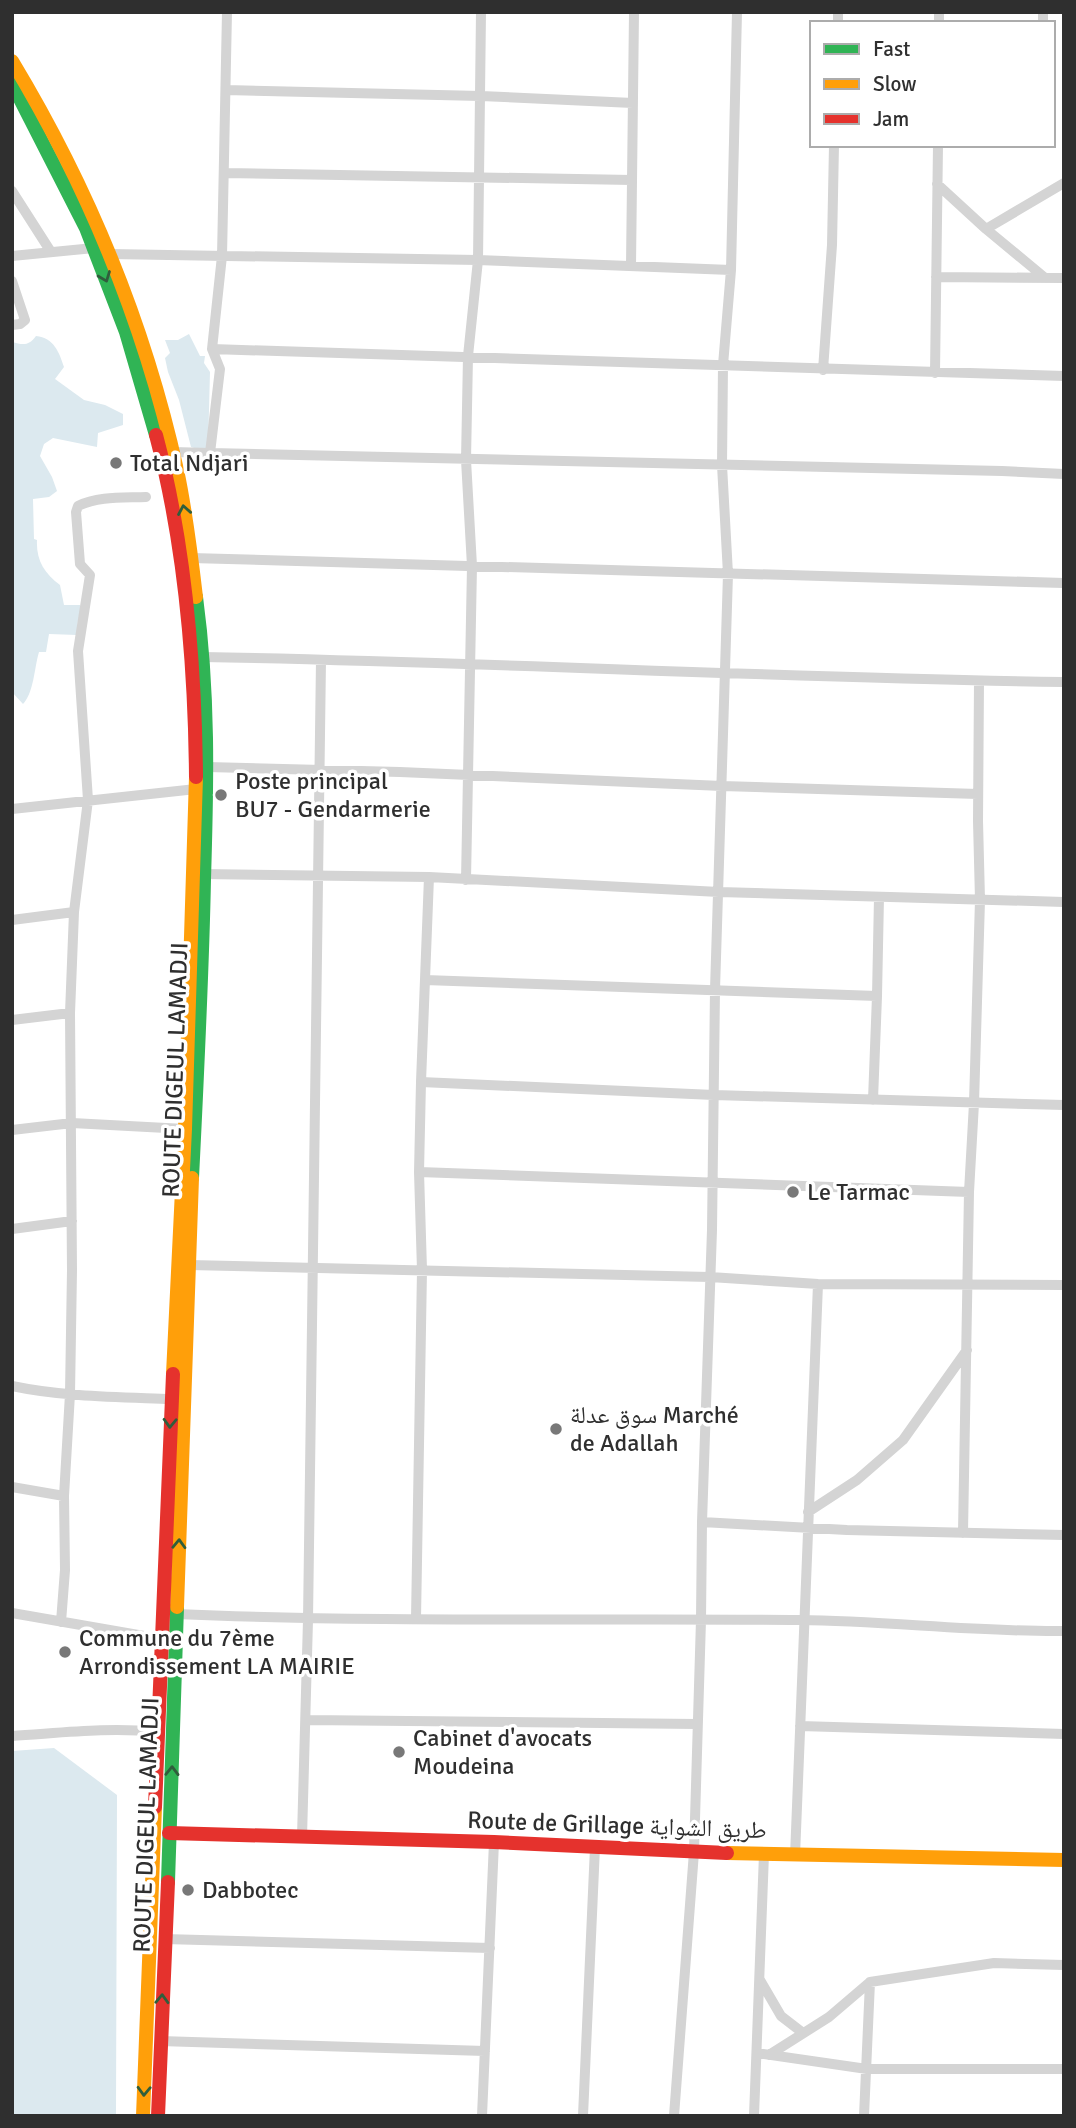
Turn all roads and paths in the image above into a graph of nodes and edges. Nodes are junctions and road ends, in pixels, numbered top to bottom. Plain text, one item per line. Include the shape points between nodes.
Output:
1 (227, 12) edge
2 (481, 12) edge
3 (634, 12) edge
4 (737, 12) edge
5 (12, 61) edge
6 (12, 83) edge
7 (226, 90) junction
8 (481, 96) junction
9 (633, 103) junction
10 (834, 147) edge
11 (938, 147) edge
12 (224, 173) junction
13 (480, 177) junction
14 (632, 180) junction
15 (1064, 183) edge
16 (937, 184) junction
17 (12, 191) edge
18 (986, 229) junction
19 (94, 248) junction
20 (51, 252) junction
21 (110, 254) junction
22 (12, 256) edge
23 (222, 256) junction
24 (478, 260) junction
25 (631, 266) junction
26 (731, 270) junction
27 (936, 277) junction
28 (1044, 278) junction
29 (1064, 278) edge
30 (12, 281) edge
31 (12, 325) edge
32 (212, 349) junction
33 (468, 356) junction
34 (723, 365) junction
35 (823, 370) junction
36 (935, 373) junction
37 (1064, 376) edge
38 (173, 452) junction
39 (210, 453) junction
40 (466, 460) junction
41 (722, 465) junction
42 (1064, 474) edge
43 (146, 497) dead end
44 (191, 558) junction
45 (472, 566) junction
46 (728, 573) junction
47 (1064, 583) edge
48 (203, 657) junction
49 (321, 660) junction
50 (470, 663) junction
51 (725, 675) junction
52 (979, 681) junction
53 (1064, 682) edge
54 (207, 767) junction
55 (321, 770) junction
56 (468, 776) junction
57 (722, 786) junction
58 (196, 789) junction
59 (978, 794) junction
60 (88, 800) junction
61 (12, 809) edge
62 (199, 874) junction
63 (317, 875) junction
64 (429, 877) junction
65 (466, 880) junction
66 (719, 892) junction
67 (879, 897) junction
68 (980, 900) junction
69 (1064, 902) edge
70 (74, 912) junction
71 (12, 920) edge
72 (425, 981) junction
73 (715, 990) junction
74 (877, 996) junction
75 (70, 1013) junction
76 (12, 1020) edge
77 (422, 1082) junction
78 (714, 1095) junction
79 (873, 1100) junction
80 (974, 1103) junction
81 (1064, 1105) edge
82 (72, 1123) junction
83 (185, 1129) junction
84 (12, 1130) edge
85 (419, 1172) junction
86 (713, 1183) junction
87 (969, 1192) junction
88 (72, 1221) junction
89 (12, 1229) edge
90 (189, 1265) junction
91 (312, 1266) junction
92 (422, 1270) junction
93 (710, 1277) junction
94 (818, 1284) junction
95 (967, 1284) junction
96 (1064, 1285) edge
97 (967, 1350) junction
98 (12, 1386) edge
99 (70, 1394) junction
100 (171, 1399) junction
101 (12, 1487) edge
102 (64, 1496) junction
103 (808, 1512) junction
104 (702, 1522) junction
105 (807, 1527) junction
106 (963, 1533) junction
107 (1064, 1535) edge
108 (12, 1613) edge
109 (176, 1615) junction
110 (416, 1619) junction
111 (308, 1620) junction
112 (701, 1620) junction
113 (803, 1620) junction
114 (61, 1622) junction
115 (1064, 1632) edge
116 (168, 1640) junction
117 (306, 1720) junction
118 (697, 1724) junction
119 (800, 1726) junction
120 (157, 1732) junction
121 (1064, 1734) edge
122 (12, 1736) edge
123 (169, 1832) junction
124 (302, 1837) junction
125 (494, 1842) junction
126 (595, 1847) junction
127 (694, 1852) junction
128 (764, 1854) junction
129 (795, 1856) junction
130 (1064, 1860) edge
131 (164, 1939) junction
132 (490, 1948) junction
133 (1064, 1965) edge
134 (759, 1980) junction
135 (870, 1982) junction
136 (803, 2033) junction
137 (160, 2041) junction
138 (485, 2051) junction
139 (757, 2053) junction
140 (769, 2055) junction
141 (867, 2069) junction
142 (1064, 2069) edge
143 (144, 2116) edge
144 (158, 2116) edge
145 (482, 2116) edge
146 (583, 2116) edge
147 (674, 2116) edge
148 (754, 2116) edge
149 (864, 2116) edge

1 - 7 street
2 - 8 street
3 - 9 street
4 - 26 street
5 - 21 main road, ROUTE DIGEUL LAMADJI via 76,179
6 - 19 main road
7 - 8 street
7 - 12 street
8 - 9 street
8 - 13 street
9 - 14 street
10 - 35 street
11 - 16 street
12 - 13 street
12 - 23 street
13 - 14 street
13 - 24 street
14 - 25 street
15 - 18 street
16 - 18 street
16 - 27 street
17 - 20 street
18 - 28 street
19 - 20 street
19 -> 58 main road via 127,332 163,461 189,642
20 - 22 street
21 - 23 street
21 - 38 main road, ROUTE DIGEUL LAMADJI via 153,376
23 - 24 street
23 - 32 street
24 - 25 street
24 - 33 street
25 - 26 street
26 - 34 street
27 - 28 street
27 - 36 street
28 - 29 street
30 - 31 street via 25,320
32 - 33 street
32 - 39 street via 220,369
33 - 34 street
33 - 40 street
34 - 35 street
34 - 41 street
35 - 36 street
36 - 37 street
38 - 39 street
44 -> 38 main road, ROUTE DIGEUL LAMADJI
39 - 40 street
40 - 41 street
40 - 45 street
41 - 42 street
41 - 46 street
43 - 60 street via 84,503 76,512 80,564 90,575 78,651
44 - 45 street
44 - 48 main road, ROUTE DIGEUL LAMADJI
45 - 46 street
45 - 50 street
46 - 47 street
46 - 51 street
48 - 49 street
48 - 54 main road, ROUTE DIGEUL LAMADJI
49 - 50 street
49 - 55 street
50 - 51 street
50 - 56 street
51 - 52 street
51 - 57 street
52 - 53 street
52 - 59 street
54 - 55 street
54 - 62 main road, ROUTE DIGEUL LAMADJI
55 - 56 street
55 - 63 street
56 - 57 street
56 - 65 street
57 - 59 street
57 - 66 street
58 - 60 street
58 - 62 main road
59 - 68 street
60 - 61 street
60 - 70 street
62 - 63 street
62 - 83 main road
62 - 90 main road, ROUTE DIGEUL LAMADJI
63 - 64 street
63 - 91 street
64 - 65 street
64 - 72 street
65 - 66 street
66 - 67 street
66 - 73 street
67 - 68 street
67 - 74 street
68 - 69 street
68 - 80 street
70 - 71 street
70 - 75 street
72 - 73 street
72 - 77 street
73 - 74 street
73 - 78 street
74 - 79 street
75 - 76 street
75 - 82 street
77 - 78 street
77 - 85 street
78 - 79 street
78 - 86 street
79 - 80 street
80 - 81 street
80 - 87 street
82 - 83 street
82 - 84 street
82 - 88 street
83 - 100 main road
85 - 86 street
85 - 92 street
86 - 87 street
86 - 93 street
87 - 95 street
88 - 89 street
88 - 99 street
90 - 91 street
109 -> 90 main road, ROUTE DIGEUL LAMADJI
91 - 92 street
91 - 111 street
92 - 93 street
92 - 110 street
93 - 94 street
93 - 104 street
94 - 95 street
94 - 103 street
95 - 96 street
95 - 97 street
97 - 103 street via 903,1440
97 - 106 street
98 - 99 street
99 - 100 street
99 - 102 street
100 -> 116 main road
101 - 102 street
102 - 114 street
103 - 105 street
104 - 105 street
104 - 112 street
105 - 106 street
105 - 113 street
106 - 107 street
108 - 114 street
109 - 111 street
109 - 116 main road, ROUTE DIGEUL LAMADJI
110 - 111 street
110 - 112 street
111 - 117 street
112 - 113 street
112 - 118 street
113 - 115 street
113 - 119 street
114 - 116 street
116 - 120 main road
123 -> 116 main road, ROUTE DIGEUL LAMADJI
117 - 118 street
117 - 124 street
118 - 127 street
119 - 121 street
119 - 129 street
120 - 122 street via 96,1729
120 -> 143 main road
123 - 124 main road, Route de Grillage طريق الشواية
123 - 131 main road, ROUTE DIGEUL LAMADJI
124 - 125 main road, Route de Grillage طريق الشواية
125 - 126 main road, Route de Grillage طريق الشواية
125 - 132 street
126 - 127 main road, Route de Grillage طريق الشواية
126 - 146 street
127 - 128 main road, Route de Grillage طريق الشواية
127 - 147 street
128 - 129 main road, Route de Grillage طريق الشواية
128 - 134 street
129 - 130 main road, Route de Grillage طريق الشواية
131 - 132 street
137 -> 131 main road, ROUTE DIGEUL LAMADJI
132 - 138 street
133 - 135 street via 994,1963
134 - 136 street via 781,2016
134 - 139 street
135 - 136 street
135 - 141 street
136 - 140 street
137 - 138 street
137 - 144 main road, ROUTE DIGEUL LAMADJI
138 - 145 street
139 - 140 street
139 - 148 street
140 - 141 street
141 - 142 street
141 - 149 street

